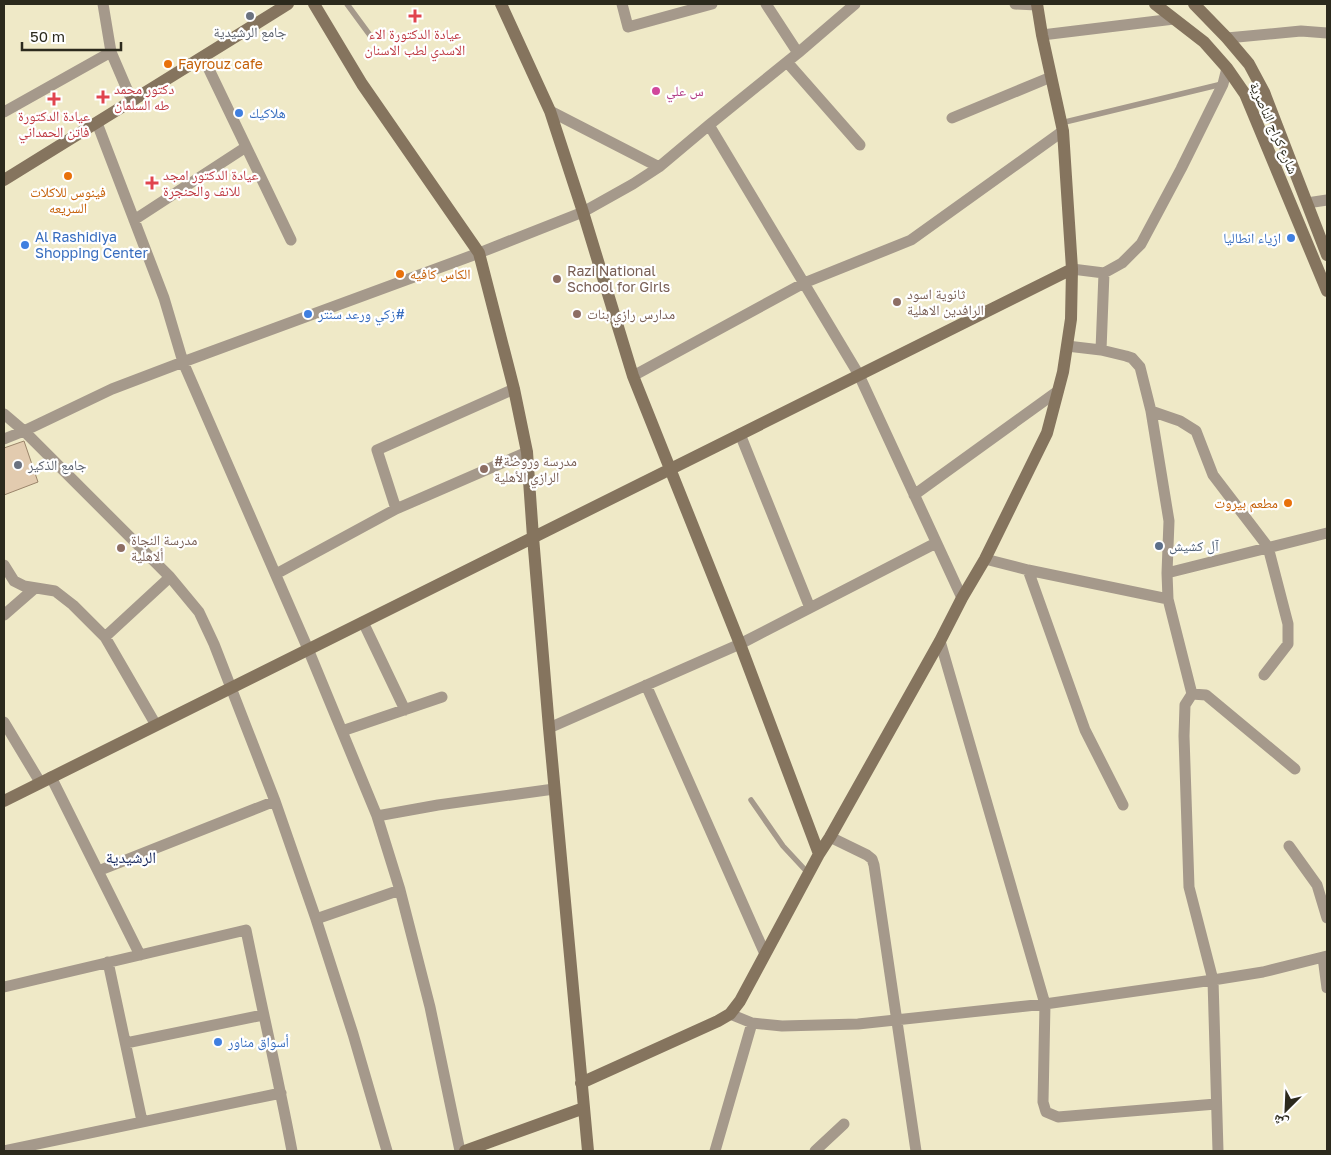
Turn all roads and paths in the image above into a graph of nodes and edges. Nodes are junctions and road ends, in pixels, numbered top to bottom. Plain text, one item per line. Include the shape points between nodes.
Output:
1 (103, 4) edge
2 (288, 4) edge
3 (314, 4) edge
4 (346, 4) edge
5 (501, 4) edge
6 (622, 4) edge
7 (712, 4) edge
8 (766, 4) edge
9 (855, 4) edge
10 (1015, 4) edge
11 (1156, 4) edge
12 (1194, 4) edge
13 (1037, 5) edge
14 (1174, 19) junction
15 (1327, 32) edge
16 (1042, 36) junction
17 (372, 38) dead end
18 (1227, 38) junction
19 (111, 52) junction
20 (798, 53) junction
21 (203, 57) junction
22 (787, 62) junction
23 (1227, 68) junction
24 (1051, 78) junction
25 (1223, 84) junction
26 (132, 100) junction
27 (550, 111) junction
28 (4, 112) edge
29 (952, 118) dead end
30 (97, 123) junction
31 (709, 125) junction
32 (1062, 127) junction
33 (860, 145) dead end
34 (246, 147) junction
35 (659, 167) junction
36 (4, 180) edge
37 (1327, 200) edge
38 (1308, 204) junction
39 (584, 212) junction
40 (134, 220) junction
41 (291, 240) dead end
42 (479, 253) junction
43 (1327, 255) edge
44 (1072, 269) junction
45 (1104, 273) junction
46 (804, 283) junction
47 (1327, 291) edge
48 (1067, 346) junction
49 (1101, 350) junction
50 (183, 362) junction
51 (859, 375) junction
52 (632, 376) junction
53 (514, 389) junction
54 (1058, 391) junction
55 (1151, 411) junction
56 (4, 414) edge
57 (24, 431) junction
58 (740, 434) junction
59 (4, 439) edge
60 (528, 452) junction
61 (669, 470) junction
62 (914, 495) junction
63 (396, 509) junction
64 (1327, 532) edge
65 (533, 537) junction
66 (936, 543) junction
67 (1268, 547) junction
68 (985, 559) junction
69 (4, 565) edge
70 (1028, 570) junction
71 (276, 574) junction
72 (1166, 574) junction
73 (170, 577) junction
74 (35, 588) junction
75 (962, 598) junction
76 (1168, 599) junction
77 (810, 608) junction
78 (4, 615) edge
79 (363, 622) junction
80 (105, 637) junction
81 (940, 641) junction
82 (740, 644) junction
83 (308, 649) junction
84 (1264, 675) dead end
85 (646, 685) junction
86 (231, 688) junction
87 (1192, 694) junction
88 (442, 697) dead end
89 (405, 710) junction
90 (4, 722) edge
91 (156, 725) junction
92 (549, 728) junction
93 (342, 731) junction
94 (1295, 769) dead end
95 (46, 780) junction
96 (554, 789) junction
97 (751, 800) dead end
98 (4, 801) edge
99 (275, 801) junction
100 (1123, 805) dead end
101 (377, 816) junction
102 (830, 837) junction
103 (1289, 846) dead end
104 (819, 854) junction
105 (98, 871) junction
106 (808, 873) junction
107 (400, 890) junction
108 (1327, 918) edge
109 (316, 919) junction
110 (765, 954) junction
111 (140, 955) junction
112 (1325, 956) edge
113 (108, 962) junction
114 (1213, 980) junction
115 (4, 987) edge
116 (1327, 988) edge
117 (1045, 1004) junction
118 (730, 1014) junction
119 (263, 1016) junction
120 (896, 1020) junction
121 (752, 1023) junction
122 (126, 1043) junction
123 (581, 1083) junction
124 (281, 1093) junction
125 (1216, 1104) junction
126 (584, 1108) junction
127 (142, 1121) junction
128 (844, 1124) dead end
129 (4, 1151) edge
130 (292, 1151) edge
131 (387, 1151) edge
132 (460, 1151) edge
133 (465, 1151) edge
134 (588, 1151) edge
135 (715, 1151) edge
136 (815, 1151) edge
137 (916, 1151) edge
138 (1218, 1151) edge

1 - 19 street
2 - 21 street
3 - 42 street via 362,84
4 - 17 lane
5 - 27 street
6 - 7 street via 628,27
8 - 20 street
9 - 20 street
10 - 13 street
11 - 14 street, شارع كراج الناصرية
12 - 18 street, شارع كراج الناصرية
13 - 16 street
14 - 16 street
14 - 23 street, شارع كراج الناصرية via 1204,42
15 - 18 street via 1301,31
16 - 24 street
18 - 38 street, شارع كراج الناصرية via 1249,64 1264,92
19 - 26 street
19 - 28 street
20 - 22 street
21 - 26 street
21 - 34 street
22 - 31 street
22 - 33 street
23 - 25 street
23 - 47 street, شارع كراج الناصرية via 1245,94
24 - 29 street
24 - 32 street
25 - 32 lane
25 - 45 street via 1141,244 1122,263
26 - 30 street
27 - 35 street
27 - 39 street
30 - 36 street
30 - 40 street
31 - 35 street
31 - 46 street
32 - 44 street
32 - 46 street via 911,240
34 - 40 street
34 - 41 street
35 - 39 street
37 - 38 street
38 - 43 street, شارع كراج الناصرية
39 - 42 street
39 - 52 street
40 - 50 street via 164,298
42 - 50 street
42 - 53 street
44 - 45 street
44 - 48 street
44 - 51 street
45 - 49 street
46 - 51 street
46 - 52 street
48 - 49 street
48 - 54 street
49 - 55 street via 1136,362
50 - 57 street via 112,389
50 - 71 street
51 - 58 street
51 - 62 street
52 - 61 street
53 - 60 street
53 - 63 street via 377,450
54 - 62 street
54 - 68 street via 1047,433
55 - 67 street via 1180,421 1196,431 1214,474
55 - 72 street via 1169,521
56 - 57 street
57 - 59 street
57 - 73 street
58 - 61 street
58 - 77 street
60 - 63 street
60 - 65 street
61 - 65 street
61 - 82 street
62 - 66 street
63 - 71 street
64 - 67 street
65 - 79 street
65 - 92 street
66 - 75 street
66 - 77 street
67 - 72 street
67 - 84 street via 1288,624 1288,644
68 - 70 street
68 - 75 street
69 - 74 street via 14,581
70 - 76 street
70 - 100 street via 1085,730
71 - 83 street
72 - 76 street
73 - 80 street
73 - 86 street via 199,612
74 - 78 street
74 - 80 street via 55,591
75 - 81 street
76 - 87 street
77 - 82 street
79 - 83 street
79 - 89 street
80 - 91 street
81 - 102 street
81 - 117 street
82 - 85 street
82 - 104 street
83 - 86 street
83 - 93 street
85 - 92 street
85 - 110 street
86 - 91 street
86 - 99 street
87 - 94 street via 1206,695
87 - 114 street via 1185,705 1184,736 1189,887
88 - 89 street
89 - 93 street
90 - 95 street
91 - 95 street
92 - 96 street
93 - 101 street
95 - 98 street
95 - 105 street
96 - 101 street
96 - 123 street
97 - 106 lane via 783,846
99 - 105 street
99 - 109 street
101 - 107 street
102 - 104 street
102 - 120 street via 872,859
103 - 108 street via 1317,885
104 - 106 street
105 - 111 street
106 - 110 street
107 - 109 street
107 - 132 street via 430,1007
109 - 131 street
110 - 118 street
111 - 113 street
111 - 119 street via 246,930
112 - 114 street via 1263,972
112 - 116 street
113 - 115 street
113 - 122 street
114 - 117 street
114 - 125 street
117 - 120 street
117 - 125 street via 1043,1102 1046,1112 1058,1117
118 - 121 street
118 - 123 street
119 - 122 street
119 - 124 street
120 - 121 street via 782,1026
120 - 137 street
121 - 135 street
122 - 127 street
123 - 126 street
124 - 127 street
124 - 130 street
125 - 138 street
126 - 133 street
126 - 134 street
127 - 129 street
128 - 136 street

